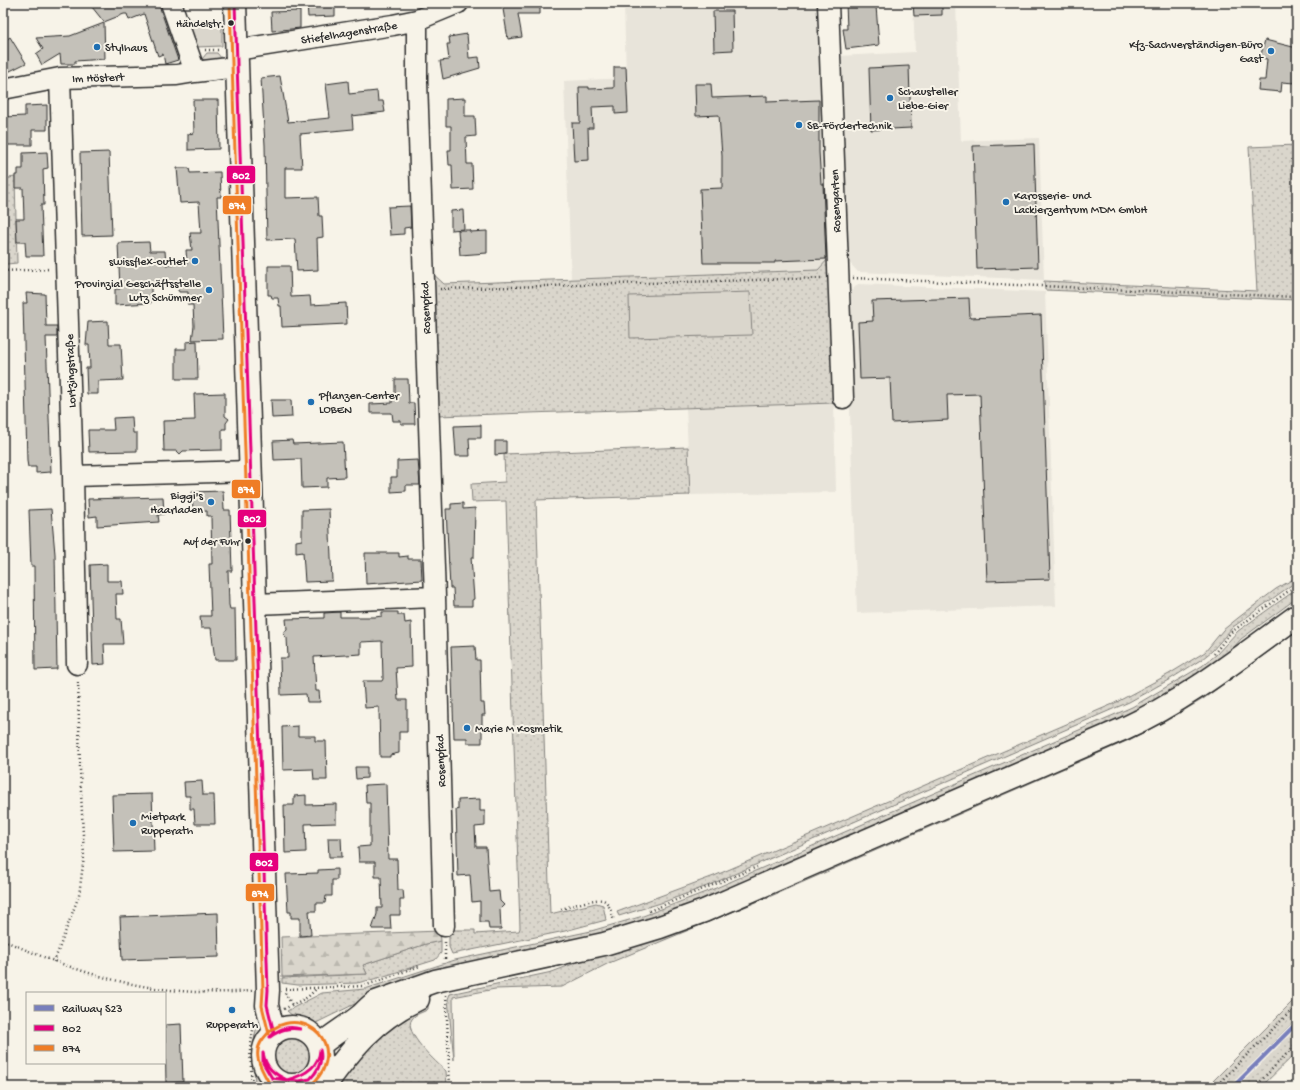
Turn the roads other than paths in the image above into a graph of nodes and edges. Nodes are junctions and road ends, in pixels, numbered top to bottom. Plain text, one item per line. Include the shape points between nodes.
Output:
1 (171, 3) edge
2 (235, 3) edge
3 (458, 3) edge
4 (828, 3) edge
5 (417, 20) junction
6 (237, 59) junction
7 (195, 72) junction
8 (60, 78) junction
9 (3, 89) edge
10 (843, 398) dead end
11 (251, 472) junction
12 (73, 476) junction
13 (435, 596) junction
14 (1297, 603) edge
15 (255, 604) junction
16 (1297, 616) edge
17 (77, 664) road end
18 (1230, 666) junction
19 (444, 926) dead end
20 (580, 950) junction
21 (298, 1034) junction
22 (284, 1085) edge
23 (324, 1087) edge

1 - 7 street
2 - 6 main road
3 - 5 street, Stiefelhagenstraße
4 - 10 street, Rosengarten
5 - 6 street, Stiefelhagenstraße
5 - 13 street, Rosenpfad via 417,89
6 - 7 street, Stiefelhagenstraße
6 - 11 main road
7 - 8 street, Im Höstert via 177,75
8 - 9 street, Im Höstert
8 - 12 street, Lortzingstraße
11 - 12 street
11 - 15 main road
12 - 17 street, Lortzingstraße
13 - 15 street
13 - 19 street, Rosenpfad
14 - 18 main road via 1240,645 1234,652
15 - 21 main road via 275,989 267,1005
16 - 18 main road
18 - 20 main road via 1150,716 1108,736 704,911 660,927
20 - 21 main road via 435,981 406,991 368,1007 360,1016 329,1037
20 - 23 main road via 568,962 557,967 445,991 397,1009 360,1041
21 - 22 main road via 321,1059 317,1071 306,1082
21 - 22 main road via 266,1043 262,1058 265,1069

